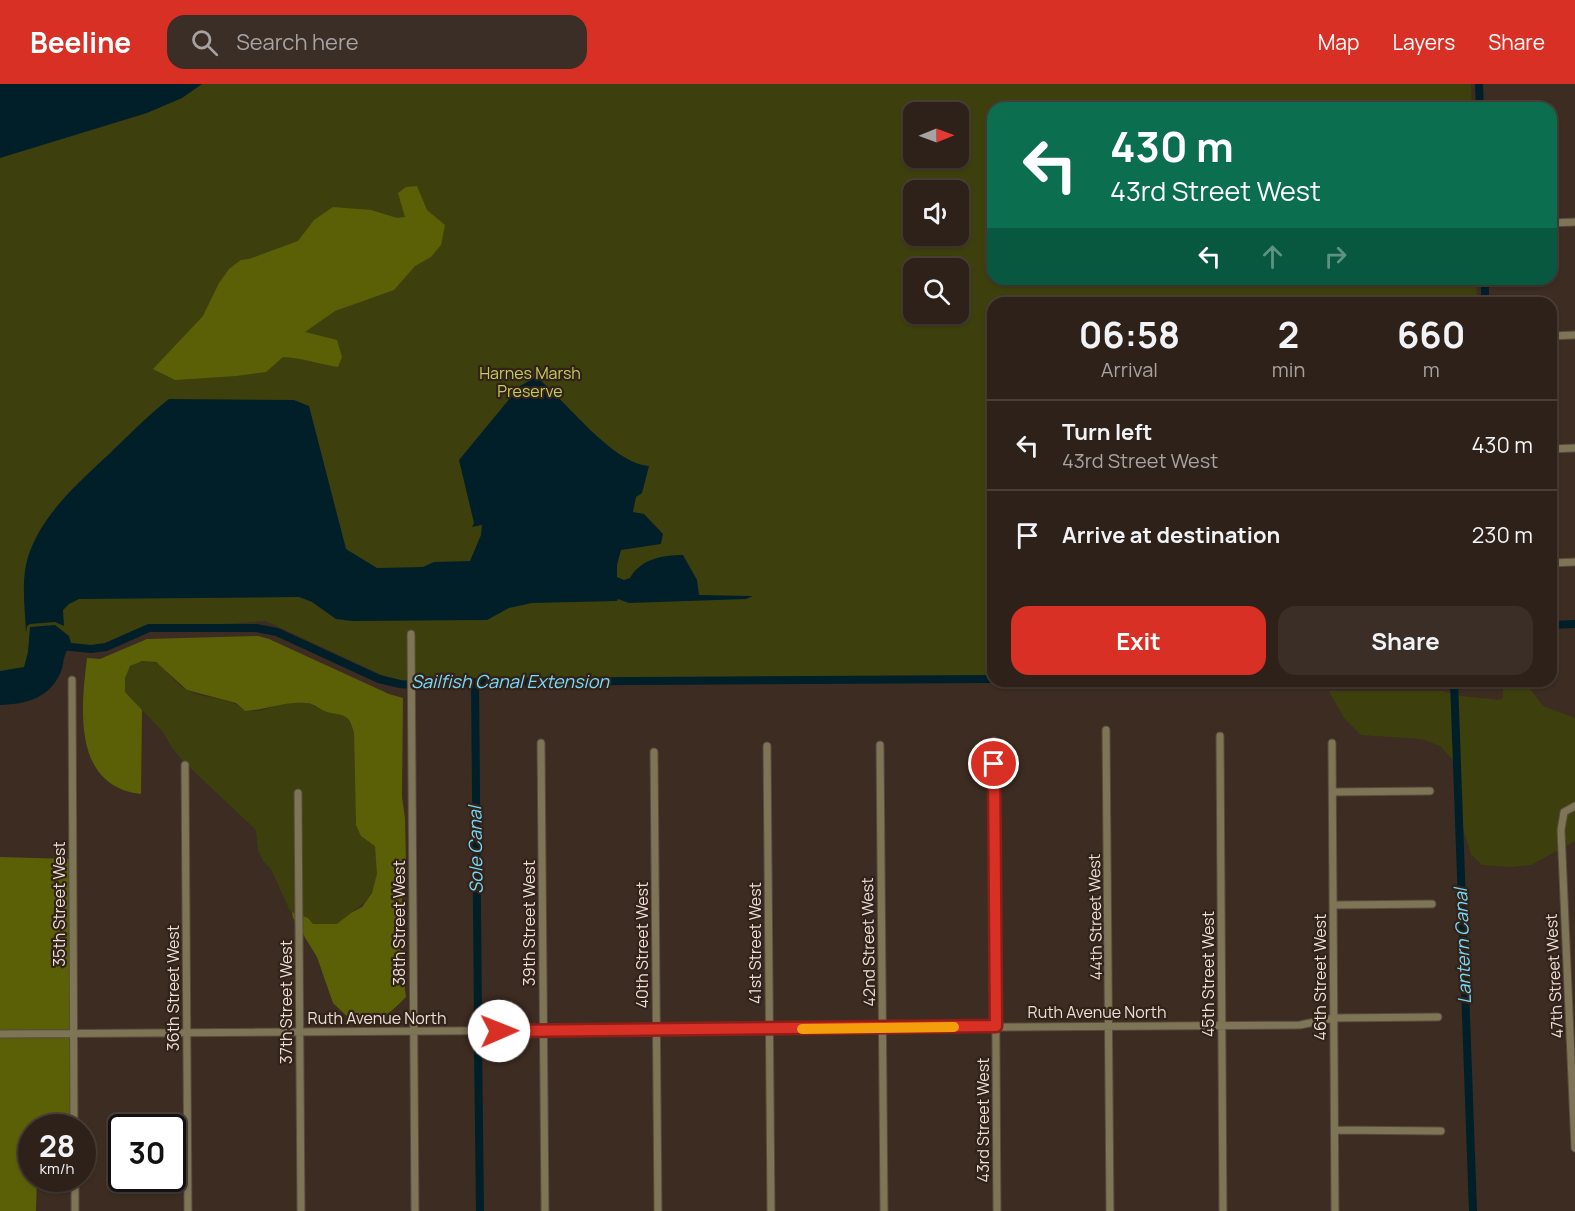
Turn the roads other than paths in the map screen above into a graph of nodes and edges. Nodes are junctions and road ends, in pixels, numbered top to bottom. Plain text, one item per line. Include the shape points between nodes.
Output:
1 (1575, 222) edge
2 (1557, 223) edge
3 (1575, 335) edge
4 (1557, 336) edge
5 (1575, 448) edge
6 (1557, 449) edge
7 (1575, 562) edge
8 (1557, 563) edge
9 (411, 634) dead end
10 (72, 680) dead end
11 (1106, 730) dead end
12 (1220, 736) dead end
13 (994, 741) dead end
14 (541, 743) dead end
15 (1332, 743) dead end
16 (880, 745) dead end
17 (767, 746) dead end
18 (654, 752) dead end
19 (185, 765) dead end
20 (1431, 791) dead end
21 (1333, 792) junction
22 (298, 794) dead end
23 (1573, 806) edge
24 (1432, 904) dead end
25 (1333, 905) junction
26 (1438, 1017) dead end
27 (1334, 1018) junction
28 (1221, 1025) junction
29 (996, 1026) junction
30 (1108, 1026) junction
31 (882, 1027) junction
32 (769, 1029) junction
33 (543, 1030) junction
34 (656, 1030) junction
35 (187, 1032) junction
36 (300, 1032) junction
37 (412, 1032) junction
38 (0, 1034) edge
39 (74, 1034) junction
40 (74, 1114) edge
41 (1335, 1130) junction
42 (1441, 1131) dead end
43 (1575, 1148) edge
44 (75, 1192) edge
45 (75, 1211) edge
46 (188, 1211) edge
47 (301, 1211) edge
48 (415, 1211) edge
49 (545, 1211) edge
50 (658, 1211) edge
51 (771, 1211) edge
52 (884, 1211) edge
53 (997, 1211) edge
54 (1110, 1211) edge
55 (1223, 1211) edge
56 (1335, 1211) edge

1 - 2 street
3 - 4 street
5 - 6 street
7 - 8 street
9 - 37 street, 38th Street West
10 - 39 street, 35th Street West
11 - 30 street, 44th Street West
12 - 28 street, 45th Street West
13 - 29 street, 43rd Street West
14 - 33 street, 39th Street West
15 - 21 street, 46th Street West
16 - 31 street, 42nd Street West
17 - 32 street, 41st Street West
18 - 34 street, 40th Street West
19 - 35 street, 36th Street West
20 - 21 street
21 - 25 street, 46th Street West
22 - 36 street, 37th Street West
23 - 43 street, 47th Street West via 1564,812 1561,830
24 - 25 street
25 - 27 street, 46th Street West
26 - 27 street, Ruth Avenue North
27 - 28 street, Ruth Avenue North via 1300,1025
27 - 41 street, 46th Street West
28 - 30 street, Ruth Avenue North
28 - 55 street, 45th Street West
29 - 30 street, Ruth Avenue North
29 - 31 street, Ruth Avenue North
29 - 53 street, 43rd Street West
30 - 54 street, 44th Street West
31 - 32 street, Ruth Avenue North
31 - 52 street, 42nd Street West
32 - 34 street, Ruth Avenue North
32 - 51 street, 41st Street West
33 - 34 street, Ruth Avenue North
33 - 37 street, Ruth Avenue North
33 - 49 street, 39th Street West
34 - 50 street, 40th Street West
35 - 36 street, Ruth Avenue North
35 - 39 street, Ruth Avenue North
35 - 46 street, 36th Street West
36 - 37 street, Ruth Avenue North
36 - 47 street, 37th Street West
37 - 48 street, 38th Street West
38 - 39 street, Ruth Avenue North
39 - 40 street, 35th Street West
41 - 42 street
41 - 56 street, 46th Street West
44 - 45 street

